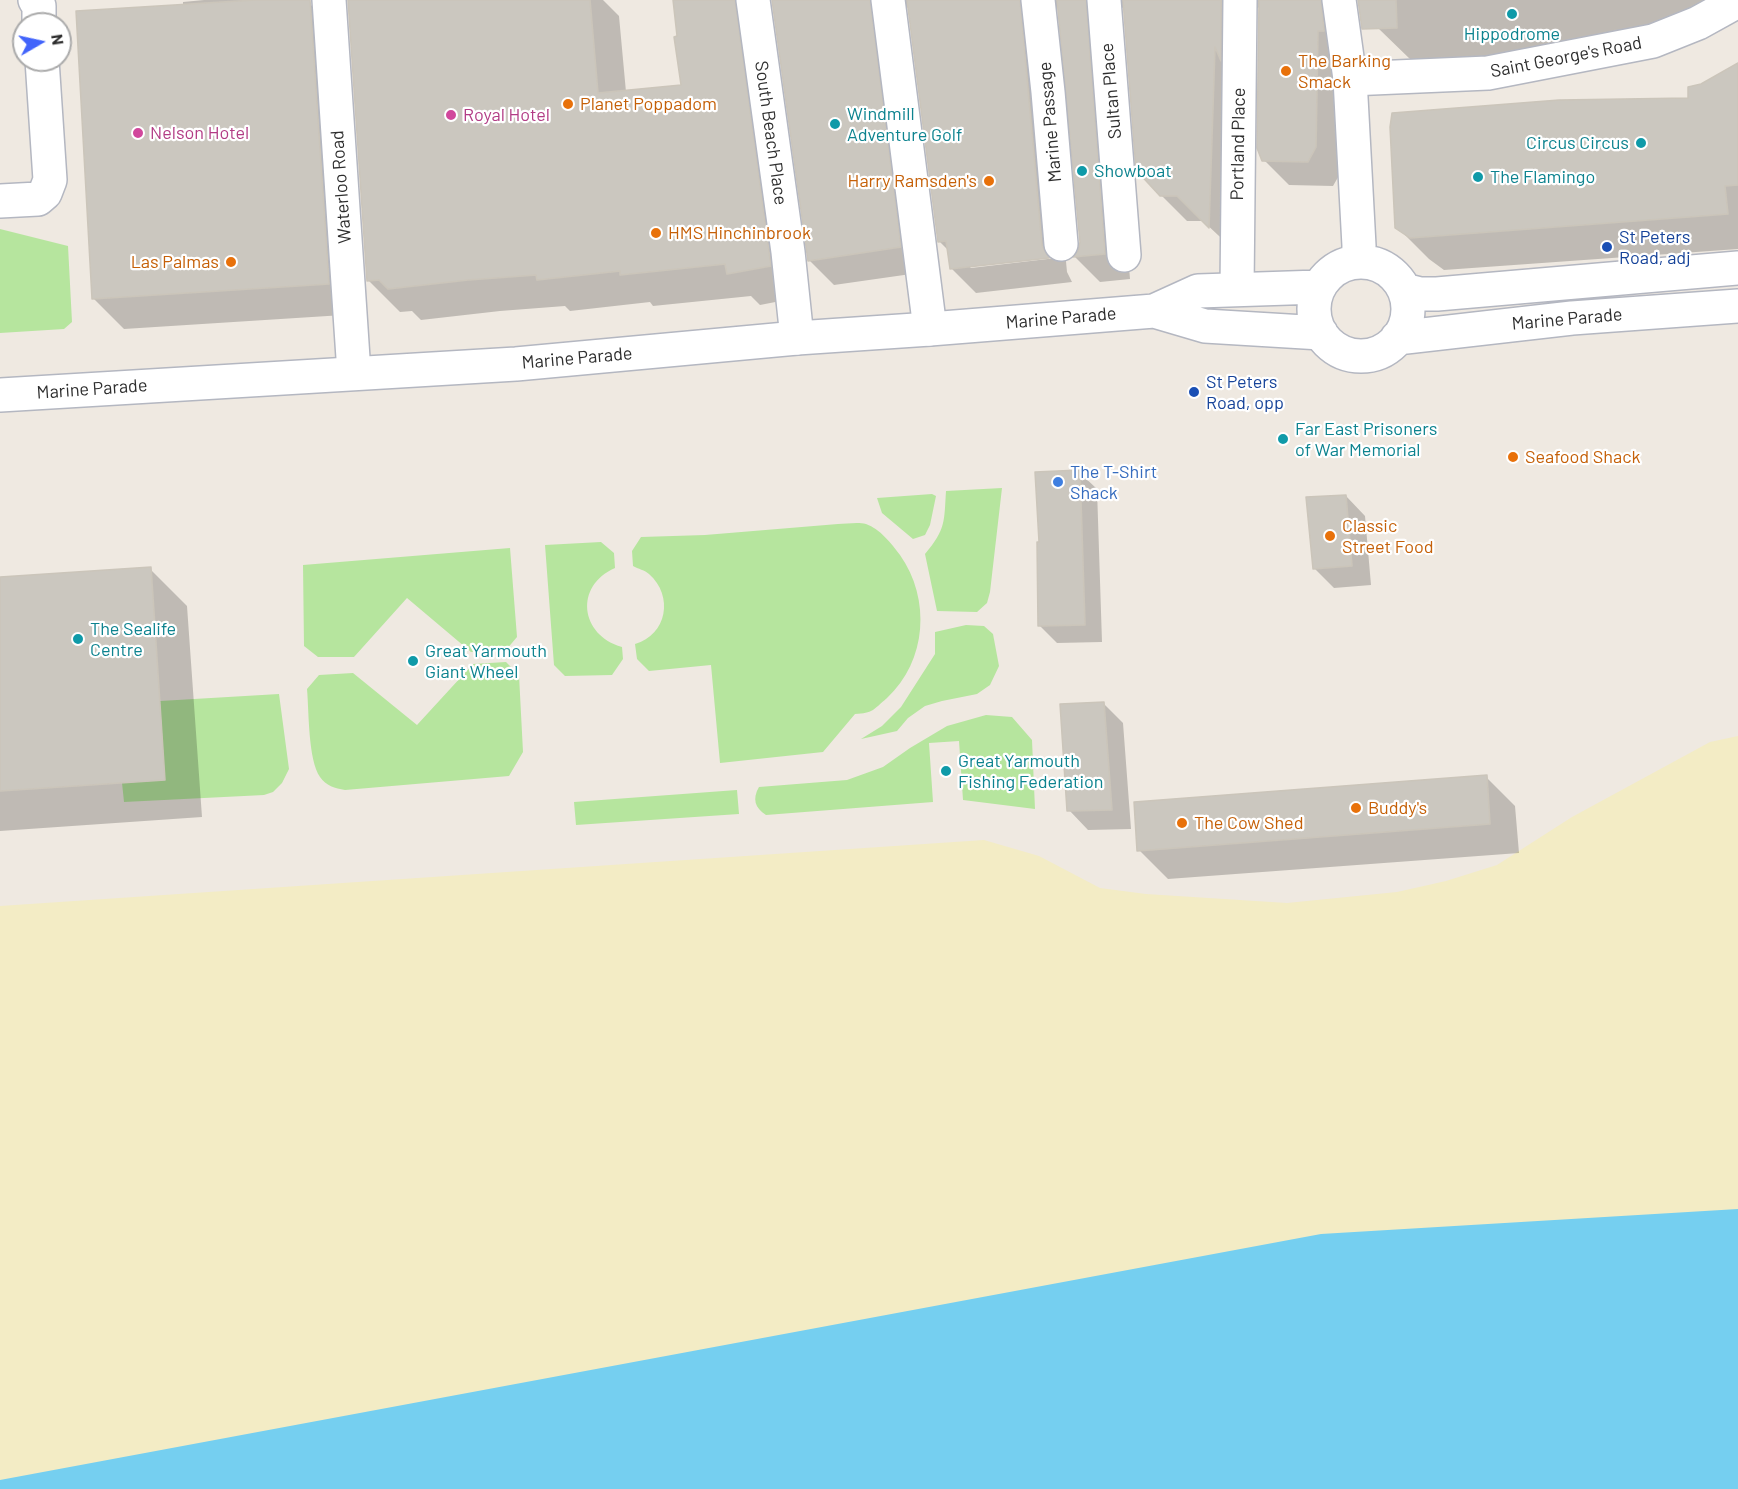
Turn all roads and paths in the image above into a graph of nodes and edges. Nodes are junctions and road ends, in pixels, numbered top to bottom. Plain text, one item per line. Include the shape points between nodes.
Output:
1 (328, 0) edge
2 (753, 0) edge
3 (888, 0) edge
4 (1038, 0) edge
5 (1104, 0) edge
6 (1240, 0) edge
7 (1339, 0) edge
8 (1738, 2) edge
9 (43, 72) edge
10 (1350, 79) junction
11 (0, 201) edge
12 (1061, 244) dead end
13 (1124, 255) dead end
14 (1358, 262) junction
15 (1738, 268) edge
16 (1319, 287) junction
17 (1237, 289) junction
18 (1404, 290) junction
19 (1738, 306) edge
20 (1154, 311) junction
21 (930, 329) junction
22 (1321, 333) junction
23 (797, 338) junction
24 (1397, 338) junction
25 (354, 373) junction
26 (0, 395) edge

1 - 25 street, Waterloo Road
2 - 23 street, South Beach Place
3 - 21 street
4 - 12 street, Marine Passage
5 - 13 street, Sultan Place
6 - 17 street, Portland Place
7 - 10 street
8 - 10 street, Saint George's Road via 1653,41 1488,73
9 - 11 street via 50,180 38,199
10 - 14 street
14 - 16 street via 1335,269
14 - 18 street via 1385,268
15 - 18 street, Marine Parade via 1437,294
16 - 17 street, Marine Parade
16 - 22 street via 1314,310
17 - 20 street, Marine Parade via 1198,291
18 - 24 street via 1407,315
19 - 24 street, Marine Parade via 1572,318
20 - 21 street, Marine Parade
20 - 22 street, Marine Parade via 1205,326
21 - 23 street, Marine Parade
22 - 24 street, Marine Parade via 1330,345 1358,356 1386,348
23 - 25 street, Marine Parade via 516,364
25 - 26 street, Marine Parade

